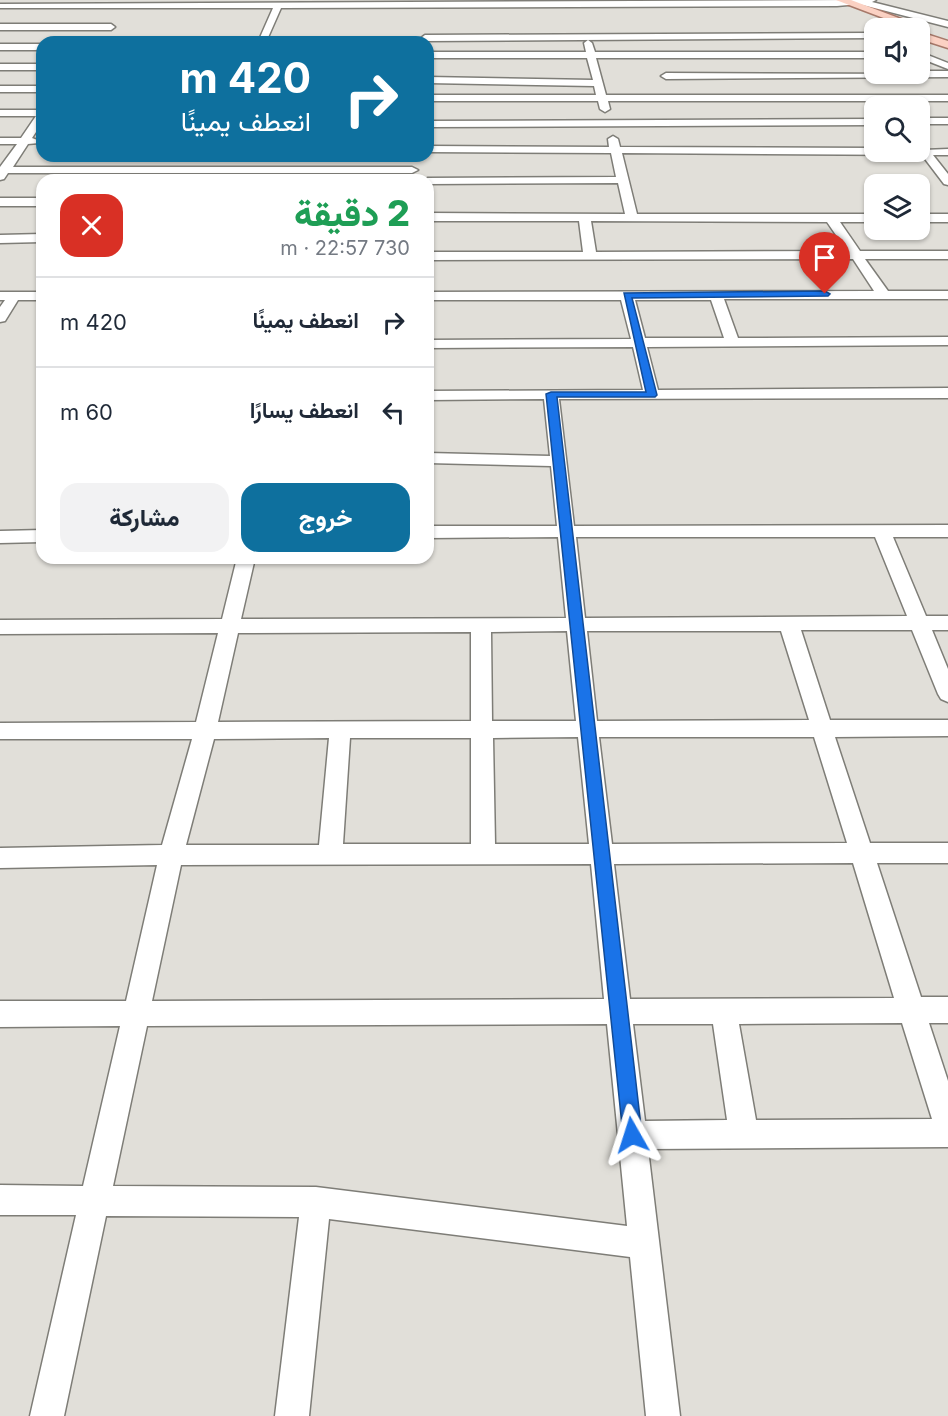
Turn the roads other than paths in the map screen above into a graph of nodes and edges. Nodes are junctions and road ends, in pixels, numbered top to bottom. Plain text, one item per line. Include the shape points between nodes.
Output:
1 (777, 0) edge
2 (872, 0) edge
3 (465, 2) edge
4 (843, 2) edge
5 (80, 3) edge
6 (172, 3) edge
7 (318, 3) edge
8 (745, 4) junction
9 (786, 4) junction
10 (278, 5) junction
11 (428, 5) junction
12 (578, 5) junction
13 (0, 6) edge
14 (749, 15) dead end
15 (818, 16) dead end
16 (427, 18) dead end
17 (880, 18) edge
18 (890, 18) edge
19 (117, 20) junction
20 (948, 24) edge
21 (753, 26) dead end
22 (0, 27) edge
23 (584, 27) junction
24 (849, 28) dead end
25 (930, 32) edge
26 (864, 34) edge
27 (265, 36) edge
28 (425, 36) edge
29 (757, 36) junction
30 (864, 37) edge
31 (930, 38) edge
32 (948, 39) edge
33 (948, 45) edge
34 (0, 47) edge
35 (36, 47) edge
36 (434, 55) edge
37 (591, 55) junction
38 (657, 55) junction
39 (864, 55) edge
40 (768, 56) junction
41 (930, 59) edge
42 (948, 66) edge
43 (0, 67) edge
44 (36, 67) edge
45 (948, 75) edge
46 (666, 76) junction
47 (434, 81) edge
48 (598, 82) junction
49 (0, 89) edge
50 (36, 89) edge
51 (434, 98) edge
52 (602, 98) junction
53 (675, 98) junction
54 (948, 98) edge
55 (799, 99) junction
56 (0, 113) edge
57 (36, 114) edge
58 (864, 119) edge
59 (930, 121) edge
60 (948, 121) edge
61 (609, 123) junction
62 (36, 124) edge
63 (434, 124) edge
64 (0, 141) edge
65 (25, 141) junction
66 (36, 141) edge
67 (826, 142) junction
68 (864, 146) edge
69 (434, 149) edge
70 (616, 151) junction
71 (930, 152) edge
72 (948, 152) edge
73 (930, 160) edge
74 (161, 162) edge
75 (158, 170) junction
76 (2, 173) edge
77 (198, 174) edge
78 (623, 180) junction
79 (434, 181) edge
80 (948, 182) edge
81 (0, 202) edge
82 (36, 202) edge
83 (434, 217) edge
84 (585, 218) junction
85 (632, 218) junction
86 (831, 218) junction
87 (864, 218) edge
88 (930, 218) edge
89 (948, 218) edge
90 (36, 238) edge
91 (0, 239) edge
92 (948, 255) edge
93 (434, 256) edge
94 (590, 256) junction
95 (859, 256) junction
96 (883, 294) junction
97 (627, 295) junction
98 (716, 295) junction
99 (948, 295) edge
100 (7, 296) edge
101 (36, 296) edge
102 (434, 296) edge
103 (0, 318) edge
104 (732, 341) junction
105 (948, 341) edge
106 (639, 342) junction
107 (434, 344) edge
108 (948, 393) edge
109 (551, 394) junction
110 (434, 395) edge
111 (652, 395) junction
112 (434, 458) edge
113 (559, 461) junction
114 (882, 531) junction
115 (948, 531) edge
116 (434, 532) edge
117 (566, 532) junction
118 (36, 536) edge
119 (0, 537) edge
120 (245, 564) edge
121 (919, 623) junction
122 (948, 623) edge
123 (576, 624) junction
124 (789, 624) junction
125 (482, 625) junction
126 (230, 626) junction
127 (0, 627) edge
128 (948, 694) edge
129 (823, 728) junction
130 (948, 728) edge
131 (588, 729) junction
132 (340, 730) junction
133 (482, 730) junction
134 (0, 731) edge
135 (205, 731) junction
136 (948, 853) edge
137 (483, 854) junction
138 (862, 854) junction
139 (171, 855) junction
140 (330, 855) junction
141 (602, 855) junction
142 (0, 858) edge
143 (912, 1010) junction
144 (948, 1010) edge
145 (619, 1011) junction
146 (724, 1011) junction
147 (0, 1014) edge
148 (136, 1014) junction
149 (948, 1125) edge
150 (948, 1133) edge
151 (744, 1134) junction
152 (632, 1135) junction
153 (0, 1200) edge
154 (95, 1200) junction
155 (316, 1202) junction
156 (644, 1243) junction
157 (47, 1416) edge
158 (292, 1416) edge
159 (663, 1416) edge

1 - 9 street
2 - 4 street
3 - 11 street
3 - 12 street
4 - 9 street
4 - 17 main road
4 - 18 main road
4 - 20 street
5 - 13 street
5 - 19 street
6 - 10 street
6 - 19 street
7 - 10 street
7 - 11 street
8 - 9 street
8 - 12 street
8 - 14 street
9 - 15 street
10 - 27 street
11 - 16 street
12 - 23 street
19 - 22 street
21 - 29 street
23 - 28 street
23 - 29 street
23 - 37 street
24 - 26 street
25 - 32 main road
29 - 30 street
29 - 40 street
31 - 33 main road
34 - 35 street
36 - 37 street
37 - 38 street
37 - 48 street
38 - 40 street
38 - 46 street
39 - 40 street
40 - 55 street
41 - 42 street
43 - 44 street
45 - 55 street
46 - 53 street
46 - 55 street
47 - 48 street
48 - 52 street
49 - 50 street
51 - 52 street
52 - 53 street
52 - 61 street
53 - 55 street
54 - 55 street
55 - 58 street
55 - 61 street
55 - 67 street
56 - 57 street
59 - 60 street
61 - 63 street
61 - 70 street
62 - 65 street
64 - 65 street
65 - 66 street
65 - 76 street
67 - 68 street
67 - 70 street
69 - 70 street
70 - 78 street
71 - 72 street
73 - 80 street
74 - 75 street
75 - 76 street
75 - 77 street
78 - 79 street
78 - 85 street
81 - 82 street
83 - 84 street
84 - 85 street
84 - 94 street
85 - 86 street
86 - 87 street
86 - 95 street
88 - 89 street
90 - 91 street
92 - 95 street
93 - 94 street
94 - 95 street
95 - 96 street
96 - 98 street
96 - 99 street
97 - 98 street
97 - 102 street
97 - 106 street
98 - 104 street
100 - 101 street
100 - 103 street
104 - 105 street
104 - 106 street
106 - 107 street
106 - 111 street
108 - 111 street
109 - 110 street
109 - 111 street
109 - 113 street
112 - 113 street
113 - 117 street
114 - 115 street
114 - 117 street
114 - 121 street
116 - 117 street
117 - 123 street
118 - 119 street
120 - 126 street
121 - 122 street
121 - 124 street
121 - 128 street
123 - 124 street
123 - 125 street
123 - 131 street
124 - 129 street
125 - 126 street
125 - 133 street
126 - 127 street
126 - 135 street
129 - 130 street
129 - 131 street
129 - 138 street
131 - 133 street
131 - 141 street
132 - 133 street
132 - 135 street
132 - 140 street
133 - 137 street
134 - 135 street
135 - 139 street
136 - 138 street
137 - 140 street
137 - 141 street
138 - 141 street
138 - 143 street
139 - 140 street
139 - 142 street
139 - 148 street
141 - 145 street
143 - 144 street
143 - 146 street
143 - 149 street
145 - 146 street
145 - 148 street
145 - 152 street
146 - 151 street
147 - 148 street
148 - 154 street
150 - 151 street
151 - 152 street
152 - 156 street
153 - 154 street
154 - 155 street
154 - 157 street
155 - 156 street
155 - 158 street
156 - 159 street

